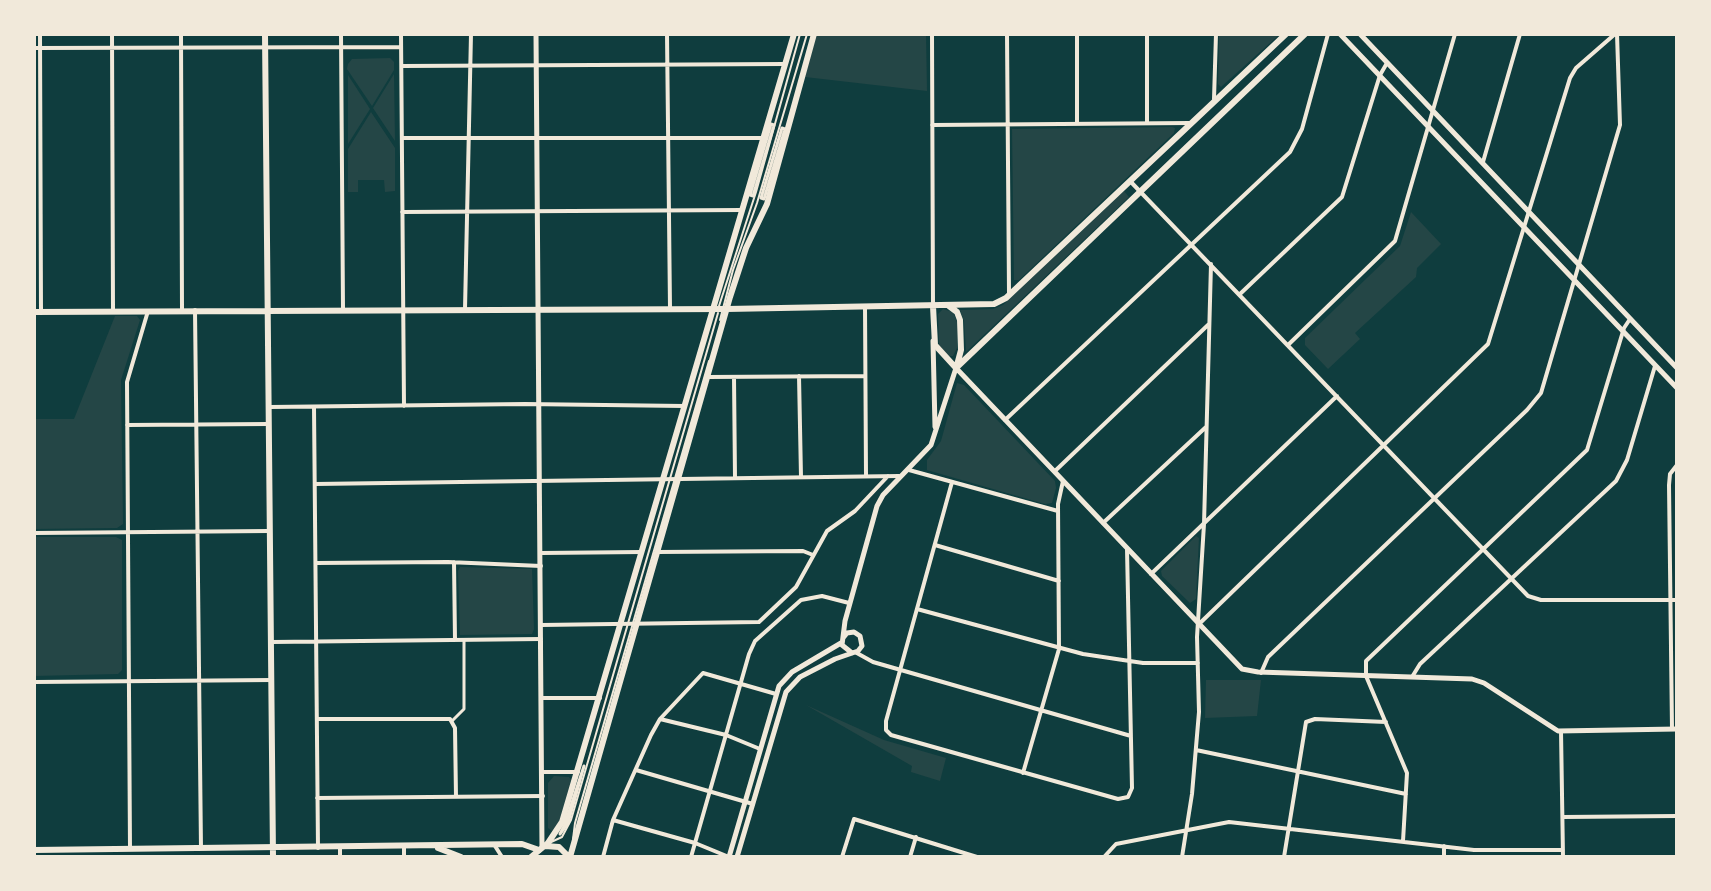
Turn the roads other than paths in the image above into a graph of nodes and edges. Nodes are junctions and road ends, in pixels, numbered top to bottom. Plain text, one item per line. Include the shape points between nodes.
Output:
1 (40, 34) edge
2 (112, 34) edge
3 (181, 34) edge
4 (265, 34) edge
5 (341, 34) edge
6 (401, 34) edge
7 (471, 34) edge
8 (536, 34) edge
9 (667, 34) edge
10 (794, 34) edge
11 (800, 34) edge
12 (807, 34) edge
13 (814, 34) edge
14 (932, 34) edge
15 (1007, 34) edge
16 (1077, 34) edge
17 (1147, 34) edge
18 (1216, 34) edge
19 (1286, 34) edge
20 (1305, 34) edge
21 (1328, 34) edge
22 (1340, 34) edge
23 (1360, 34) edge
24 (1455, 34) edge
25 (1520, 34) edge
26 (1616, 34) edge
27 (265, 47) junction
28 (341, 47) junction
29 (401, 47) junction
30 (37, 48) edge
31 (112, 48) junction
32 (181, 48) junction
33 (1387, 63) junction
34 (785, 64) junction
35 (537, 65) junction
36 (668, 65) junction
37 (402, 66) junction
38 (470, 66) junction
39 (1380, 75) junction
40 (1214, 102) junction
41 (1433, 111) junction
42 (1147, 123) junction
43 (1192, 123) junction
44 (1008, 124) junction
45 (1077, 124) junction
46 (774, 125) joint
47 (932, 125) junction
48 (1428, 127) junction
49 (785, 129) joint
50 (34, 133) edge
51 (41, 133) junction
52 (402, 138) junction
53 (469, 138) junction
54 (537, 138) junction
55 (668, 138) junction
56 (764, 138) junction
57 (1483, 163) junction
58 (1130, 181) junction
59 (1142, 191) junction
60 (742, 210) junction
61 (669, 211) junction
62 (402, 212) junction
63 (467, 212) junction
64 (538, 212) junction
65 (1529, 213) junction
66 (34, 220) edge
67 (41, 221) junction
68 (1525, 228) junction
69 (1192, 244) junction
70 (1211, 264) junction
71 (1579, 265) junction
72 (1575, 280) junction
73 (1240, 294) junction
74 (1009, 295) junction
75 (865, 306) junction
76 (933, 306) junction
77 (949, 306) junction
78 (670, 308) junction
79 (721, 308) junction
80 (343, 309) junction
81 (403, 309) junction
82 (465, 309) junction
83 (539, 309) junction
84 (182, 310) junction
85 (195, 310) junction
86 (269, 310) junction
87 (113, 311) junction
88 (148, 311) junction
89 (37, 312) edge
90 (1630, 319) junction
91 (1209, 324) junction
92 (1623, 332) junction
93 (933, 340) junction
94 (1288, 345) junction
95 (1655, 365) junction
96 (956, 368) junction
97 (1677, 368) edge
98 (799, 376) junction
99 (865, 376) junction
100 (708, 377) junction
101 (734, 377) junction
102 (1677, 388) edge
103 (1337, 396) junction
104 (539, 405) junction
105 (404, 406) junction
106 (686, 406) junction
107 (270, 407) junction
108 (314, 407) junction
109 (1005, 420) junction
110 (270, 424) junction
111 (127, 425) junction
112 (197, 425) junction
113 (1206, 427) junction
114 (935, 433) junction
115 (1384, 446) junction
116 (1677, 465) edge
117 (909, 470) junction
118 (1054, 472) junction
119 (866, 476) junction
120 (888, 476) junction
121 (801, 477) junction
122 (902, 477) junction
123 (735, 478) junction
124 (672, 479) junction
125 (540, 480) junction
126 (1063, 481) junction
127 (952, 482) junction
128 (315, 484) junction
129 (1434, 499) junction
130 (1058, 511) junction
131 (1102, 523) junction
132 (1204, 524) junction
133 (198, 531) junction
134 (271, 531) junction
135 (128, 532) junction
136 (34, 533) edge
137 (935, 545) junction
138 (1127, 549) junction
139 (1483, 549) junction
140 (643, 552) junction
141 (657, 552) junction
142 (541, 553) junction
143 (813, 555) junction
144 (454, 562) junction
145 (316, 563) junction
146 (541, 566) junction
147 (1151, 574) junction
148 (1511, 580) junction
149 (1059, 581) junction
150 (1674, 600) edge
151 (849, 603) junction
152 (917, 609) junction
153 (541, 625) junction
154 (630, 625) junction
155 (1198, 625) junction
156 (541, 639) junction
157 (455, 640) junction
158 (464, 640) junction
159 (842, 640) junction
160 (316, 641) junction
161 (272, 642) junction
162 (1059, 649) junction
163 (853, 652) junction
164 (1129, 662) junction
165 (1198, 663) junction
166 (901, 669) junction
167 (1261, 673) junction
168 (1366, 676) junction
169 (1412, 677) junction
170 (272, 680) junction
171 (129, 681) junction
172 (199, 681) junction
173 (34, 682) edge
174 (741, 682) junction
175 (776, 694) junction
176 (784, 697) junction
177 (542, 698) junction
178 (600, 698) junction
179 (1042, 710) junction
180 (607, 718) joint
181 (317, 719) junction
182 (660, 719) junction
183 (452, 721) junction
184 (1386, 722) junction
185 (1675, 729) edge
186 (1561, 731) junction
187 (726, 735) junction
188 (1131, 736) junction
189 (760, 749) junction
190 (1196, 750) junction
191 (584, 766) joint
192 (635, 770) junction
193 (1297, 771) junction
194 (543, 772) junction
195 (578, 772) junction
196 (1023, 773) junction
197 (710, 792) junction
198 (1406, 794) junction
199 (543, 796) junction
200 (456, 797) junction
201 (317, 798) junction
202 (745, 802) junction
203 (753, 804) junction
204 (1677, 816) edge
205 (1563, 817) junction
206 (613, 820) junction
207 (1187, 828) junction
208 (1289, 828) junction
209 (916, 837) junction
210 (1403, 841) junction
211 (695, 843) junction
212 (492, 844) junction
213 (1444, 846) junction
214 (404, 847) junction
215 (427, 847) junction
216 (543, 847) junction
217 (273, 848) junction
218 (318, 848) junction
219 (340, 848) junction
220 (130, 849) junction
221 (201, 849) junction
222 (34, 850) edge
223 (1563, 850) junction
224 (86, 853) edge
225 (150, 853) edge
226 (962, 854) edge
227 (273, 857) edge
228 (340, 857) edge
229 (404, 857) edge
230 (461, 857) edge
231 (502, 857) edge
232 (531, 857) edge
233 (570, 857) edge
234 (603, 857) edge
235 (691, 857) edge
236 (729, 857) edge
237 (737, 857) edge
238 (842, 857) edge
239 (910, 857) edge
240 (977, 857) edge
241 (1104, 857) edge
242 (1182, 857) edge
243 (1284, 857) edge
244 (1444, 857) edge
245 (1563, 857) edge

1 - 30 street
2 - 31 street
3 - 32 street
4 - 27 main road
5 - 28 street
6 - 29 street
7 - 38 street
8 - 35 street
9 - 36 street
10 - 34 main road
11 - 79 lane
12 - 79 lane
13 - 79 main road via 767,204
14 - 47 street
15 - 44 street
16 - 45 street
17 - 42 street
18 - 40 street
19 - 40 main road
20 - 59 main road
21 - 69 street via 1295,145
22 - 39 street
23 - 33 street
24 - 41 street
25 - 57 street
26 - 65 street via 1571,75
26 - 71 street via 1620,125
27 - 28 street
27 - 32 street
27 - 86 main road
28 - 29 street
28 - 80 street
29 - 37 street
30 - 31 street
30 - 51 street
31 - 32 street
31 - 87 street
32 - 84 street
33 - 39 street
33 - 41 street
34 - 36 street
34 - 56 main road
35 - 36 street
35 - 38 street
35 - 54 street
36 - 55 street
37 - 38 street
37 - 52 street
38 - 53 street
39 - 48 street
39 - 73 street via 1342,197
40 - 43 main road
41 - 48 street
41 - 57 street
42 - 43 street
42 - 45 street
43 - 58 main road
44 - 45 street
44 - 47 street
44 - 74 street
46 - 46 street via 761,155 753,196
47 - 76 street
48 - 68 street
48 - 94 street via 1393,246
49 - 49 street via 776,146 764,199
50 - 51 street
51 - 67 street
52 - 53 street
52 - 62 street
53 - 54 street
53 - 63 street
54 - 55 street
54 - 64 street
55 - 56 street
55 - 61 street
56 - 60 main road
57 - 65 street
58 - 59 street
58 - 74 main road
59 - 69 street
59 - 96 main road
60 - 61 street
60 - 79 main road
61 - 64 street
61 - 78 street
62 - 63 street
62 - 81 street
63 - 64 street
63 - 82 street
64 - 83 street
65 - 68 street
65 - 71 street
66 - 67 street
67 - 89 street
68 - 72 street
68 - 115 street via 1488,344
69 - 70 street
69 - 109 street
70 - 73 street
70 - 91 street
71 - 72 street
71 - 90 street
72 - 92 street
72 - 129 street via 1536,400
73 - 94 street
74 - 77 main road via 994,304
75 - 76 main road
75 - 79 main road
75 - 99 street
76 - 77 main road
76 - 93 main road
77 - 96 main road via 960,320
78 - 79 main road
78 - 83 main road
79 - 100 main road
79 - 106 main road
79 - 124 lane
80 - 81 main road
80 - 86 main road
81 - 82 main road
81 - 105 street
82 - 83 main road
83 - 104 street
84 - 85 main road
84 - 88 main road
85 - 86 main road
85 - 112 street
86 - 107 main road
87 - 88 main road
87 - 89 main road
88 - 111 street via 128,372
90 - 92 street
90 - 97 street
91 - 113 street
91 - 118 street
92 - 95 street
92 - 139 street via 1590,446
93 - 96 main road
93 - 114 street
94 - 103 street
95 - 102 street
95 - 148 street via 1620,475
96 - 109 street
96 - 114 street
98 - 99 street
98 - 101 street
98 - 121 street
99 - 119 street
100 - 101 street
100 - 124 main road
101 - 123 street
103 - 115 street
103 - 132 street
104 - 105 street
104 - 106 street
104 - 125 street
105 - 108 street
106 - 124 main road
107 - 108 street
107 - 110 main road
108 - 128 street
109 - 118 street
110 - 112 street
110 - 134 main road
111 - 112 street
111 - 135 street
112 - 133 street
113 - 131 street
113 - 132 street
114 - 117 street
115 - 129 street
115 - 155 street
116 - 150 street via 1670,479
117 - 122 street
117 - 127 street
118 - 126 street
119 - 120 street
119 - 121 street
120 - 122 street
120 - 143 street via 827,531
121 - 123 street
122 - 151 street via 877,506
123 - 124 street
124 - 125 street
124 - 140 main road
124 - 141 main road
124 - 154 lane
125 - 128 street
125 - 142 street
126 - 130 street
126 - 131 street
127 - 130 street
127 - 137 street
128 - 145 street
129 - 139 street
129 - 167 street via 1268,657
130 - 149 street
131 - 138 street
132 - 147 street
132 - 155 street
133 - 134 street
133 - 135 street
133 - 172 street
134 - 161 main road
135 - 136 street
135 - 171 street
137 - 149 street
137 - 152 street
138 - 147 street
138 - 164 street
139 - 148 street
139 - 168 street via 1370,657 1364,664
140 - 142 street
140 - 154 main road
141 - 143 street
141 - 154 main road
142 - 146 street
143 - 154 street via 796,587 759,622
144 - 145 street
144 - 146 street
144 - 157 street
145 - 160 street
146 - 153 street
147 - 155 street
148 - 150 street via 1536,600
148 - 169 street
149 - 162 street
150 - 185 street
151 - 159 street
151 - 174 street via 818,596 795,603 755,641
152 - 162 street
152 - 166 street
153 - 154 street
153 - 156 street
154 - 178 main road
154 - 216 lane via 569,825 562,837
154 - 233 main road
155 - 165 street
155 - 167 street via 1238,666
156 - 158 street
156 - 177 street
157 - 158 street
157 - 160 street
158 - 183 street via 464,709
159 - 163 street
159 - 163 street via 851,632 860,636 862,646
159 - 175 street via 787,675
160 - 161 street
160 - 181 street
161 - 170 main road
162 - 164 street
162 - 179 street
163 - 166 street
163 - 176 street via 800,677
164 - 165 street
164 - 188 street
165 - 190 street
166 - 179 street
166 - 196 street via 886,730
167 - 168 street
168 - 169 street
168 - 184 street
169 - 186 street via 1480,681
170 - 172 street
170 - 217 main road
171 - 172 street
171 - 173 street
171 - 220 street
172 - 221 street
174 - 175 street
174 - 182 street via 703,673
174 - 187 street
175 - 176 street
175 - 189 street
176 - 203 street
177 - 178 street
177 - 194 street
178 - 195 main road
179 - 188 street
179 - 196 street
180 - 180 street via 628,642 630,641 618,687
181 - 183 street
181 - 201 street
182 - 187 street
182 - 192 street
183 - 200 street
184 - 193 street via 1306,722
184 - 198 street via 1406,768
185 - 186 street
186 - 205 street
187 - 189 street
187 - 197 street
188 - 196 street via 1128,797 1118,799
189 - 202 street
190 - 193 street
190 - 207 street
191 - 191 street via 565,824 560,834 568,823
192 - 197 street
192 - 206 street
193 - 198 street
193 - 208 street
194 - 195 street
194 - 199 street
195 - 216 main road via 562,822
197 - 202 street
197 - 211 street
198 - 210 street
199 - 200 street
199 - 216 street
200 - 201 street
201 - 218 street
202 - 203 street
202 - 236 street
203 - 237 street
204 - 205 street
205 - 223 street
206 - 211 street
206 - 234 street
207 - 208 street via 1229,822
207 - 241 street via 1113,845
207 - 242 street
208 - 210 street
208 - 243 street
209 - 226 street
209 - 238 street via 854,819
209 - 239 street
210 - 213 street
211 - 235 street
211 - 236 street
212 - 215 main road
212 - 216 main road
212 - 231 street
213 - 223 street
213 - 244 street
214 - 215 main road
214 - 219 main road
214 - 229 street
215 - 230 main road
216 - 232 main road
216 - 233 main road via 559,847
217 - 218 main road
217 - 221 main road
217 - 227 main road
218 - 219 main road
219 - 228 street
220 - 224 main road
220 - 225 main road
221 - 225 main road
222 - 224 main road
223 - 245 street
226 - 240 street

